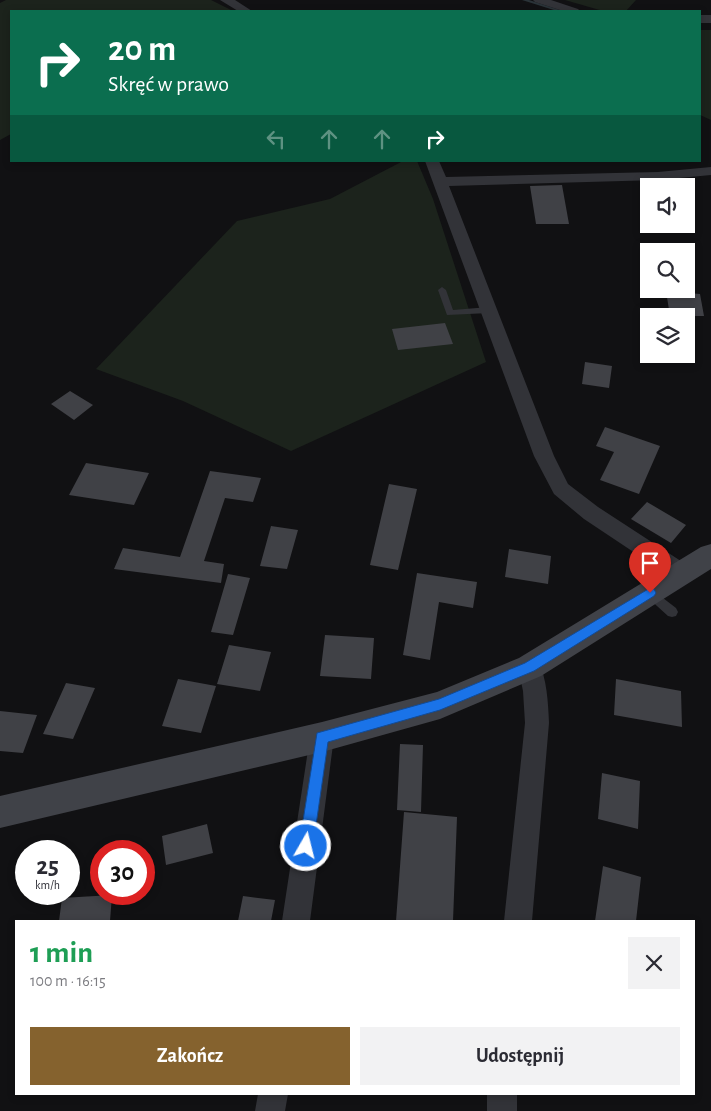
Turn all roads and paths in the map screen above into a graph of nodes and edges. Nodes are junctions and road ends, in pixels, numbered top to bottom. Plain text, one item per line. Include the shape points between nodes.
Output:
1 (226, 0) edge
2 (539, 0) edge
3 (244, 10) edge
4 (571, 10) edge
5 (432, 162) edge
6 (711, 171) edge
7 (441, 182) junction
8 (442, 290) dead end
9 (489, 310) junction
10 (711, 555) edge
11 (682, 573) junction
12 (530, 667) junction
13 (322, 738) junction
14 (0, 812) edge
15 (296, 920) edge
16 (518, 920) edge
17 (273, 1095) edge
18 (502, 1095) edge
19 (270, 1111) edge
20 (502, 1111) edge

1 - 3 street
2 - 4 street
5 - 7 street
6 - 7 street via 658,176
7 - 9 street
8 - 9 lane via 450,313
9 - 11 street via 544,456 562,489 591,513
10 - 11 street
11 - 12 street via 661,603
12 - 13 street via 440,704
12 - 16 street via 537,723
13 - 14 street
13 - 15 street
17 - 19 street
18 - 20 street

